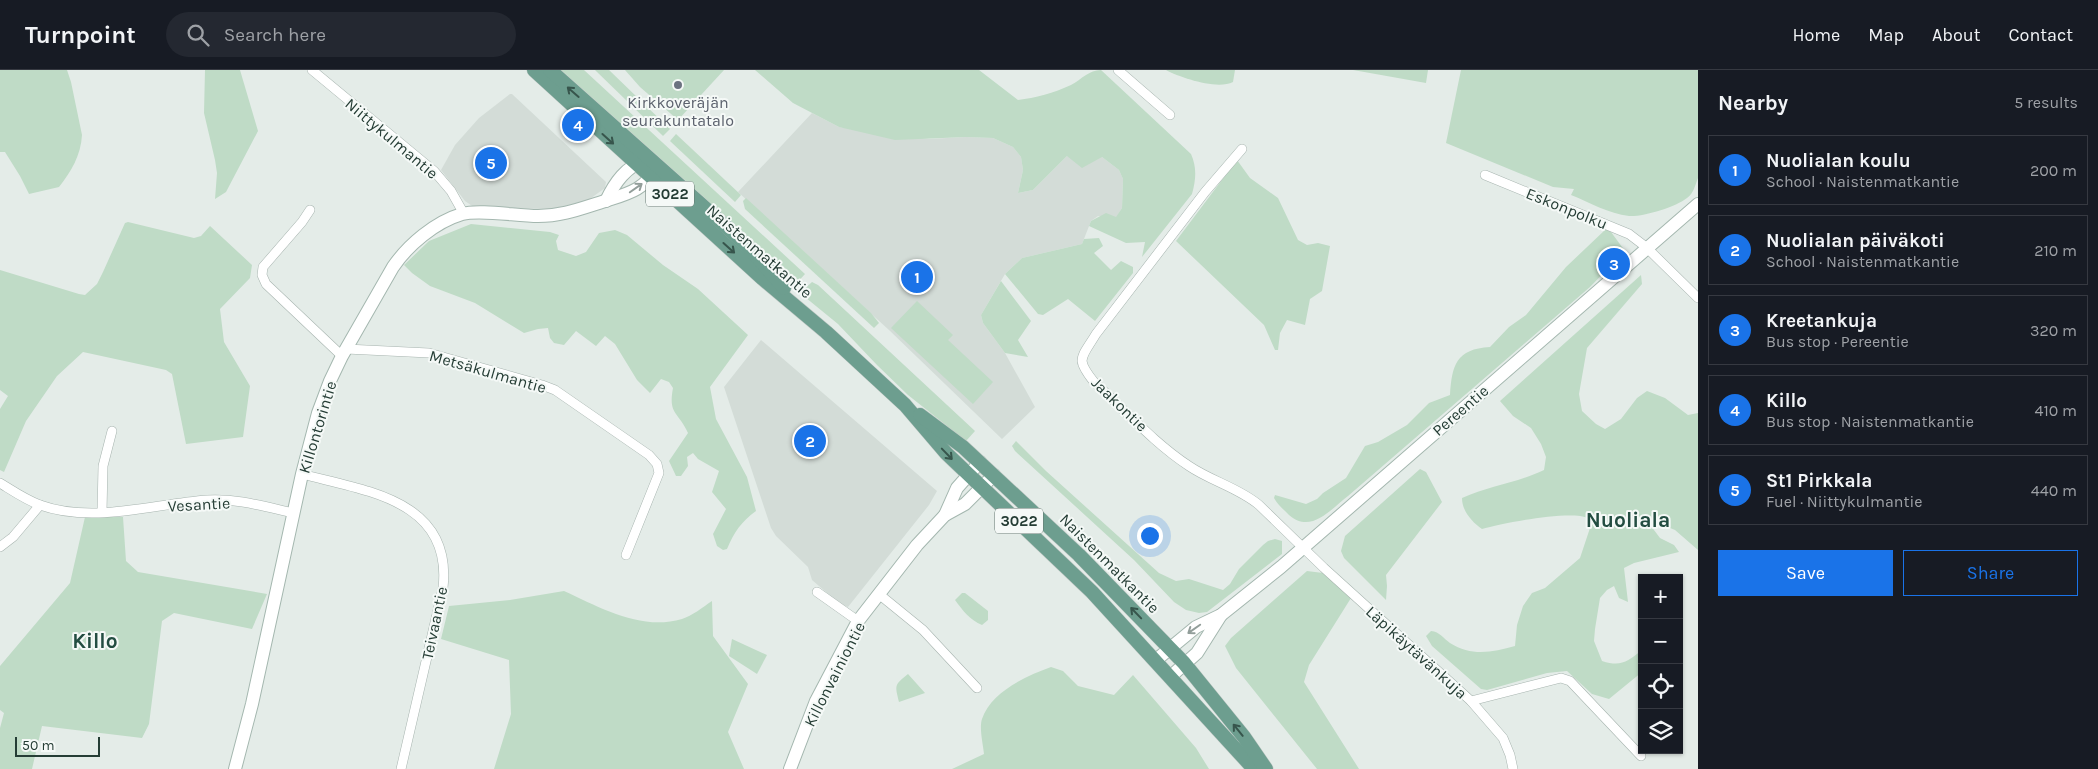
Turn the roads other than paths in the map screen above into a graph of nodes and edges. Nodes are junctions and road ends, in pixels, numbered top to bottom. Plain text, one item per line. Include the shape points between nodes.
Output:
1 (312, 70) edge
2 (534, 70) edge
3 (550, 70) edge
4 (1118, 70) edge
5 (1170, 115) dead end
6 (1242, 149) dead end
7 (636, 164) junction
8 (652, 166) junction
9 (1484, 175) dead end
10 (606, 201) junction
11 (1698, 204) edge
12 (310, 210) dead end
13 (464, 214) junction
14 (1646, 247) junction
15 (1698, 298) edge
16 (344, 352) junction
17 (905, 405) junction
18 (112, 431) dead end
19 (980, 462) junction
20 (302, 474) junction
21 (969, 474) junction
22 (994, 475) junction
23 (0, 483) edge
24 (982, 487) junction
25 (40, 505) junction
26 (102, 512) junction
27 (294, 513) junction
28 (945, 516) junction
29 (0, 547) edge
30 (1303, 548) junction
31 (626, 555) dead end
32 (817, 592) dead end
33 (880, 595) junction
34 (1221, 615) junction
35 (858, 621) junction
36 (1170, 648) junction
37 (1156, 660) junction
38 (1184, 663) junction
39 (1170, 677) junction
40 (977, 688) dead end
41 (1471, 701) junction
42 (1642, 756) dead end
43 (236, 769) edge
44 (401, 769) edge
45 (790, 769) edge
46 (1254, 769) edge
47 (1266, 769) edge
48 (1513, 769) edge

1 - 13 street, Niittykulmantie via 434,171
2 -> 7 main road, Naistenmatkantie / 3022
8 -> 3 main road, Naistenmatkantie / 3022
4 - 5 street
6 - 30 street, Jaakontie via 1096,334 1081,361 1094,382 1164,446 1209,479 1252,499
7 - 8 main road, Naistenmatkantie / 3022
7 - 10 street via 617,179
10 -> 8 street, Killontorintie via 631,192
8 - 17 main road, Naistenmatkantie / 3022 via 763,279 809,316
9 - 14 street, Eskonpolku via 1608,224
10 - 13 street, Killontorintie via 556,215
11 - 14 street, Pereentie
12 - 16 street via 263,267 262,275 266,284
13 - 16 street, Killontorintie via 429,232 401,255
14 - 15 street, Eskonpolku
14 - 30 street, Pereentie
16 - 20 street, Killontorintie via 318,413
16 - 31 street, Metsäkulmantie via 429,353 542,384 649,455 657,464 659,474
17 - 19 main road, Naistenmatkantie / 3022
17 -> 21 main road, Naistenmatkantie / 3022 via 946,453
18 - 26 street via 103,466
19 - 21 street, Killonvainiontie
19 - 22 main road, Naistenmatkantie / 3022
20 - 27 street, Killontorintie
20 - 44 street, Teivaantie via 384,497 409,508 430,527 437,542 442,557 443,588
21 - 24 main road, Naistenmatkantie / 3022
21 - 28 street, Killonvainiontie via 951,498
22 - 24 street, Killonvainiontie
36 -> 22 main road, Naistenmatkantie / 3022 via 1080,555
23 - 25 street, Vesantie
24 - 28 street, Killonvainiontie via 965,504
24 - 37 main road, Naistenmatkantie / 3022 via 1092,592
25 - 26 street, Vesantie via 78,512
25 - 29 street via 13,537
26 - 27 street, Vesantie via 213,500
27 - 43 street, Killontorintie
28 - 33 street, Killonvainiontie via 905,559
30 - 34 street, Pereentie
30 - 41 street, Läpikäytävänkuja
32 - 35 street
33 - 35 street, Killonvainiontie
33 - 40 street via 923,630
34 -> 36 street, Pereentie via 1196,627
34 - 38 street, Pereentie via 1197,653
35 - 45 street, Killonvainiontie via 816,701
36 - 37 street, Pereentie
36 - 38 main road, Naistenmatkantie / 3022
37 - 39 main road, Naistenmatkantie / 3022
38 - 39 street, Pereentie
47 -> 38 main road, Naistenmatkantie / 3022
39 - 46 main road, Naistenmatkantie / 3022
41 - 42 street via 1561,678 1570,681
41 - 48 street, Läpikäytävänkuja via 1503,738

